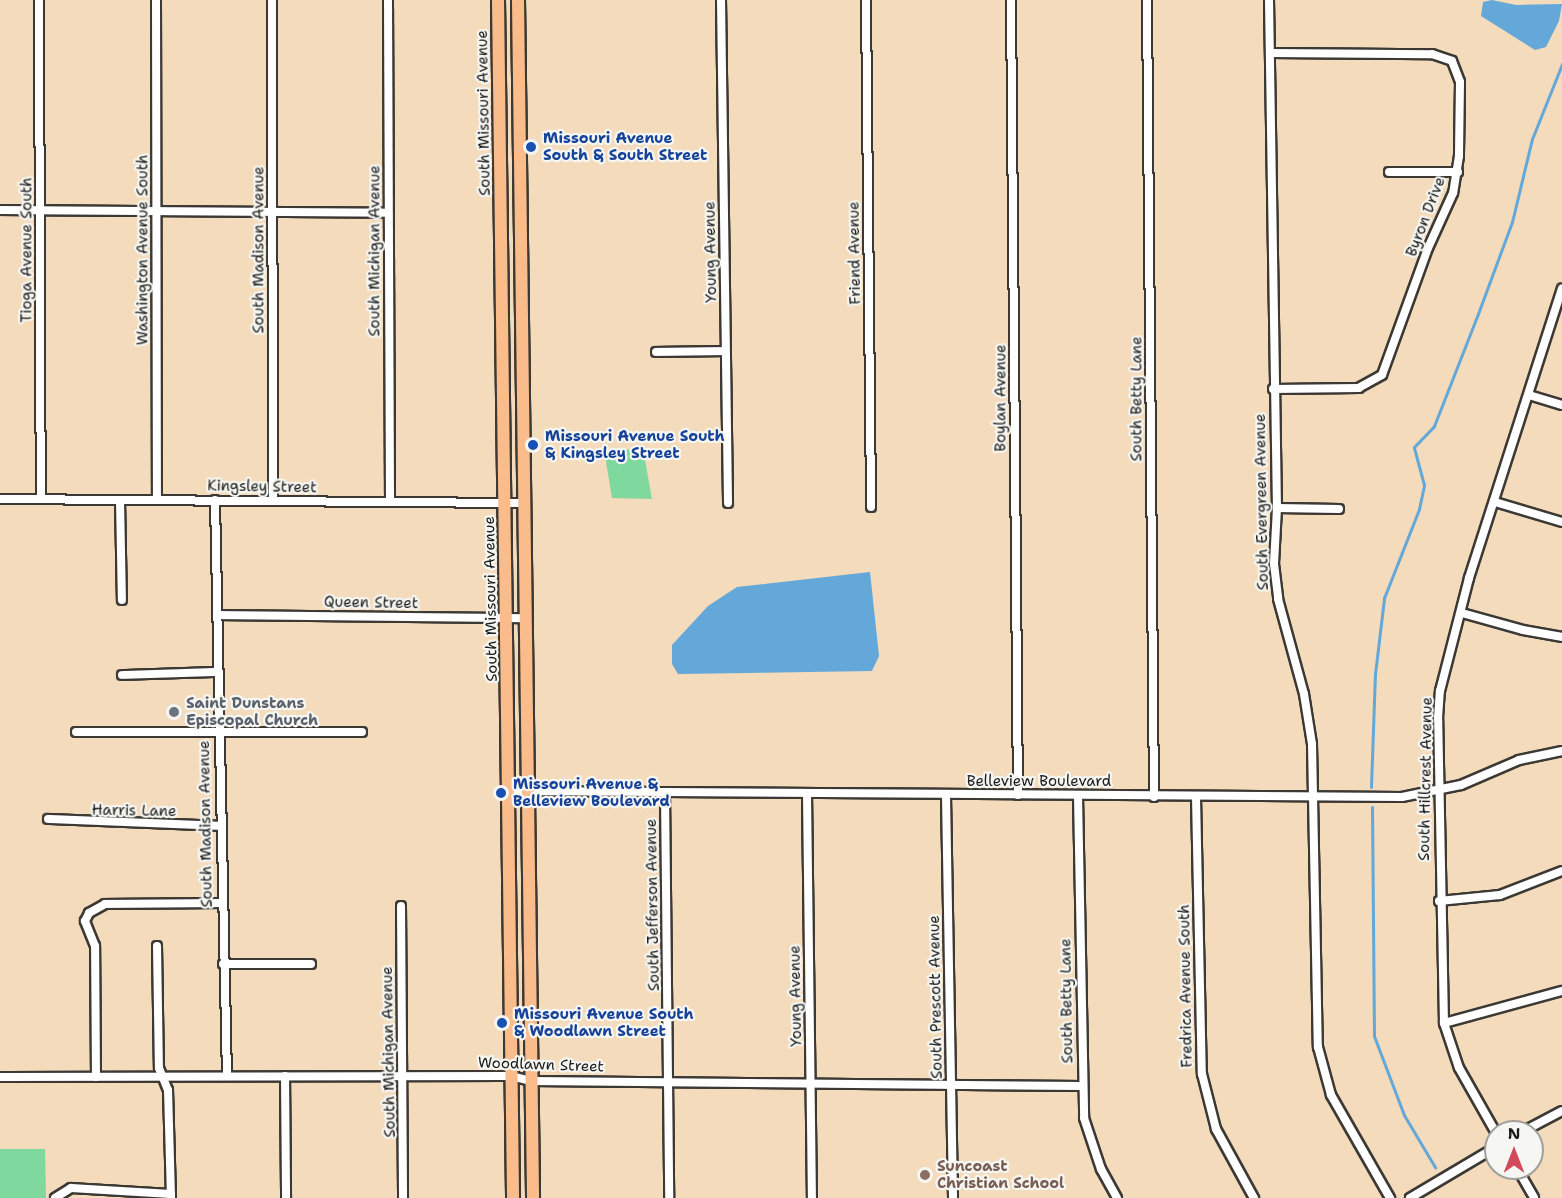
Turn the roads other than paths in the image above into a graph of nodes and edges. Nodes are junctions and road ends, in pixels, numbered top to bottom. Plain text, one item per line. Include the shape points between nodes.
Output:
1 (39, 0) edge
2 (156, 0) edge
3 (272, 0) edge
4 (388, 0) edge
5 (498, 0) edge
6 (518, 0) edge
7 (721, 0) edge
8 (866, 0) edge
9 (1011, 0) edge
10 (1147, 0) edge
11 (1269, 0) edge
12 (1270, 53) junction
13 (1389, 172) dead end
14 (1458, 172) junction
15 (0, 210) edge
16 (40, 210) junction
17 (156, 212) junction
18 (272, 212) junction
19 (388, 213) junction
20 (1562, 289) edge
21 (725, 351) junction
22 (656, 352) dead end
23 (1273, 389) junction
24 (1528, 395) junction
25 (1562, 405) edge
26 (0, 499) edge
27 (41, 499) junction
28 (120, 500) junction
29 (157, 500) junction
30 (215, 500) junction
31 (273, 501) junction
32 (390, 502) junction
33 (1495, 502) junction
34 (504, 503) junction
35 (524, 503) junction
36 (728, 503) dead end
37 (871, 507) dead end
38 (1277, 508) junction
39 (1339, 509) dead end
40 (1562, 522) edge
41 (122, 600) dead end
42 (1462, 613) junction
43 (217, 615) junction
44 (506, 618) junction
45 (525, 618) junction
46 (1562, 637) edge
47 (218, 672) junction
48 (122, 675) dead end
49 (218, 731) junction
50 (76, 732) dead end
51 (362, 732) dead end
52 (1562, 751) edge
53 (508, 791) junction
54 (528, 791) junction
55 (1437, 791) junction
56 (665, 793) junction
57 (807, 794) junction
58 (1018, 795) junction
59 (946, 796) junction
60 (1078, 796) junction
61 (1154, 797) junction
62 (1196, 797) junction
63 (1313, 798) junction
64 (48, 819) dead end
65 (220, 826) junction
66 (1562, 871) edge
67 (1439, 902) junction
68 (220, 903) junction
69 (401, 906) dead end
70 (157, 946) dead end
71 (223, 964) junction
72 (311, 964) dead end
73 (1562, 991) edge
74 (1444, 1023) junction
75 (227, 1076) junction
76 (285, 1076) junction
77 (403, 1076) junction
78 (511, 1076) junction
79 (0, 1077) edge
80 (96, 1077) junction
81 (163, 1077) junction
82 (531, 1081) junction
83 (668, 1082) junction
84 (810, 1083) junction
85 (951, 1085) junction
86 (1082, 1086) junction
87 (1562, 1111) edge
88 (1489, 1120) edge
89 (1544, 1120) edge
90 (1484, 1154) edge
91 (1524, 1180) edge
92 (57, 1196) edge
93 (171, 1196) edge
94 (286, 1198) edge
95 (403, 1198) edge
96 (513, 1198) edge
97 (532, 1198) edge
98 (669, 1198) edge
99 (812, 1198) edge
100 (953, 1198) edge
101 (1117, 1198) edge
102 (1254, 1198) edge
103 (1390, 1198) edge
104 (1410, 1198) edge
105 (1534, 1198) edge

1 - 16 street, Tioga Avenue South
2 - 17 street, Washington Avenue South
3 - 18 street, South Madison Avenue
4 - 19 street, South Michigan Avenue
5 - 34 main road, South Missouri Avenue
6 - 35 main road
7 - 21 street, Young Avenue
8 - 37 street, Friend Avenue
9 - 58 street, Boylan Avenue
10 - 61 street, South Betty Lane
11 - 12 street, South Evergreen Avenue
12 - 14 street, Byron Drive via 1444,56 1457,70 1460,82
12 - 23 street, South Evergreen Avenue
13 - 14 street
14 - 23 street, Byron Drive via 1382,375 1359,388
15 - 16 street
16 - 17 street
16 - 27 street, Tioga Avenue South
17 - 18 street
17 - 29 street, Washington Avenue South
18 - 19 street
18 - 31 street, South Madison Avenue
19 - 32 street, South Michigan Avenue
20 - 24 street, South Hillcrest Avenue via 1533,369
21 - 22 street
21 - 36 street, Young Avenue
23 - 38 street, South Evergreen Avenue
24 - 25 street
24 - 33 street, South Hillcrest Avenue via 1502,465
26 - 27 street, Kingsley Street
27 - 28 street, Kingsley Street
28 - 29 street, Kingsley Street
28 - 41 street
29 - 30 street, Kingsley Street
30 - 31 street, Kingsley Street
30 - 43 street, South Madison Avenue
31 - 32 street, Kingsley Street
32 - 34 street, Kingsley Street
33 - 40 street
33 - 42 street, South Hillcrest Avenue via 1483,529
34 - 35 street, Kingsley Street
34 - 44 main road, South Missouri Avenue
35 - 45 main road
38 - 39 street
38 - 63 street, South Evergreen Avenue via 1274,564 1278,599 1304,694 1312,744
42 - 46 street
42 - 55 street, South Hillcrest Avenue via 1440,691
43 - 44 street, Queen Street
43 - 47 street, South Madison Avenue
44 - 45 street, Queen Street
44 - 53 main road, South Missouri Avenue
45 - 54 main road
47 - 48 street
47 - 49 street, South Madison Avenue
49 - 50 street
49 - 51 street
49 - 65 street, South Madison Avenue
52 - 55 street, Belleview Boulevard via 1519,760
53 - 54 street, Belleview Boulevard
53 - 78 main road, South Missouri Avenue
54 - 56 street, Belleview Boulevard
54 - 82 main road
55 - 63 street, Belleview Boulevard via 1402,797
55 - 67 street, South Hillcrest Avenue
56 - 57 street, Belleview Boulevard
56 - 83 street, South Jefferson Avenue
57 - 59 street, Belleview Boulevard
57 - 84 street, Young Avenue
58 - 59 street, Belleview Boulevard
58 - 60 street, Belleview Boulevard
59 - 85 street, South Prescott Avenue
60 - 61 street, Belleview Boulevard
60 - 86 street, South Betty Lane
61 - 62 street, Belleview Boulevard
62 - 63 street, Belleview Boulevard
62 - 102 street, Fredrica Avenue South via 1202,1074 1216,1129
63 - 103 street, South Evergreen Avenue via 1318,1047 1331,1095
64 - 65 street, Harris Lane via 85,824
65 - 68 street, South Madison Avenue
66 - 67 street via 1500,895
67 - 74 street, South Hillcrest Avenue
68 - 71 street, South Madison Avenue
68 - 80 street via 94,907 85,921 95,946
69 - 77 street, South Michigan Avenue
70 - 81 street via 159,1068
71 - 72 street
71 - 75 street, South Madison Avenue
73 - 74 street
74 - 88 street, South Hillcrest Avenue via 1459,1068
75 - 76 street, Woodlawn Street
75 - 81 street, Woodlawn Street
76 - 77 street, Woodlawn Street
76 - 94 street
77 - 78 street, Woodlawn Street
77 - 95 street, South Michigan Avenue
78 - 82 street, Woodlawn Street
78 - 96 main road, South Missouri Avenue
79 - 80 street, Woodlawn Street
80 - 81 street, Woodlawn Street
81 - 93 street via 168,1090
82 - 83 street, Woodlawn Street
82 - 97 main road
83 - 84 street, Woodlawn Street
83 - 98 street, South Jefferson Avenue
84 - 85 street, Woodlawn Street
84 - 99 street, Young Avenue
85 - 86 street, Woodlawn Street
85 - 100 street, South Prescott Avenue
86 - 101 street, South Betty Lane via 1090,1142
87 - 89 street
90 - 104 street
91 - 105 street
92 - 93 street via 71,1188

